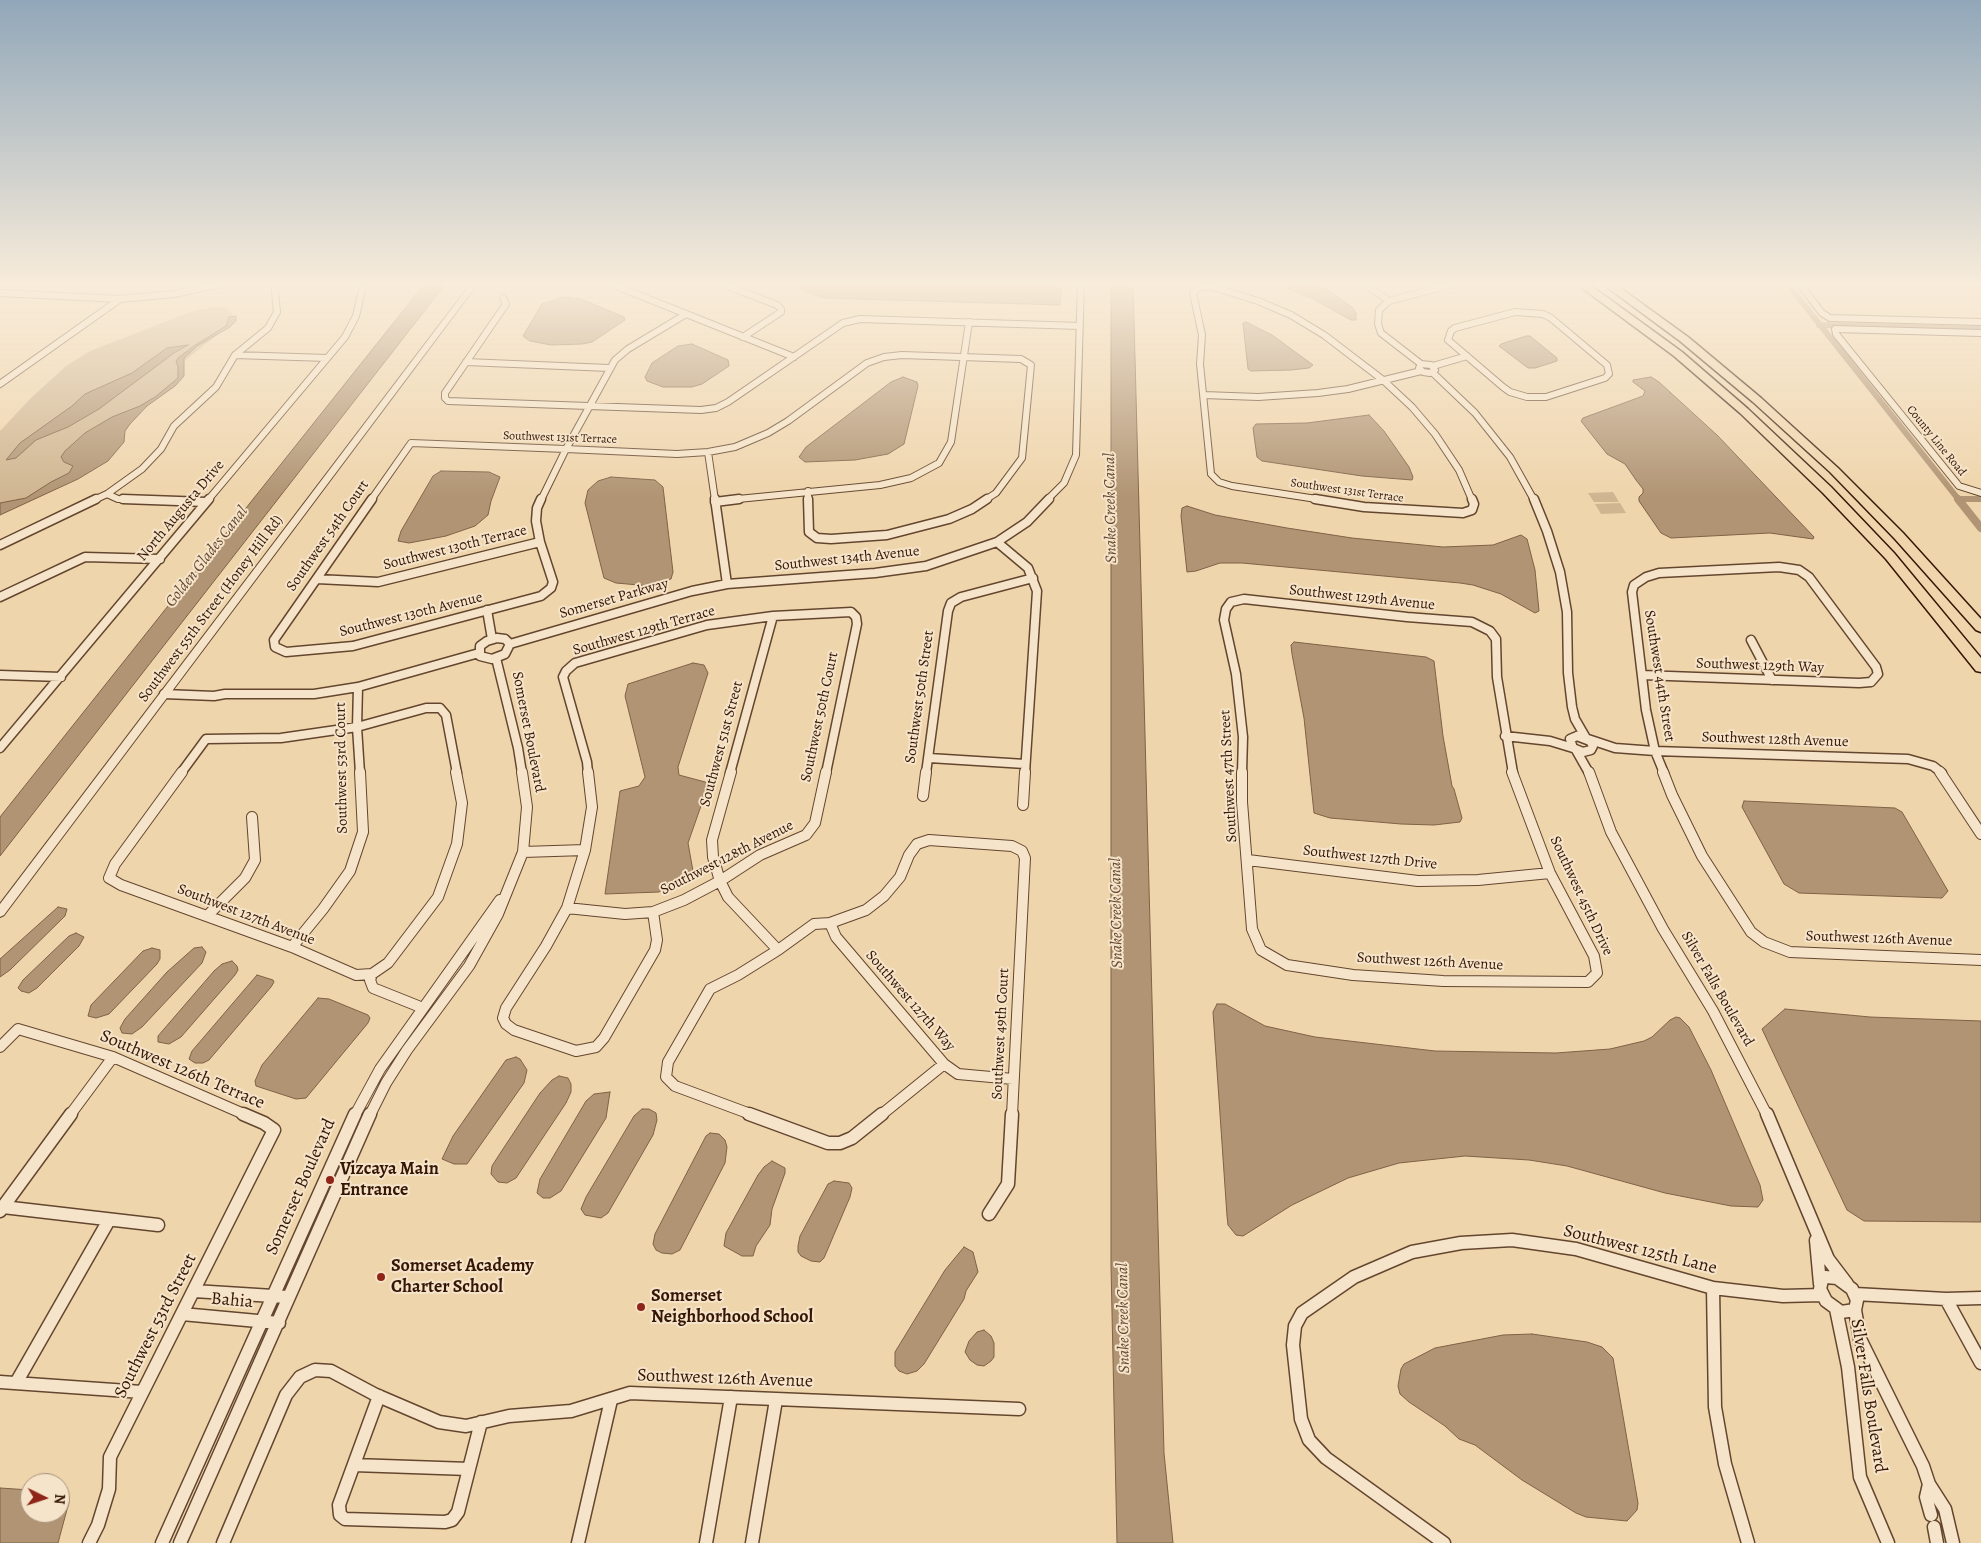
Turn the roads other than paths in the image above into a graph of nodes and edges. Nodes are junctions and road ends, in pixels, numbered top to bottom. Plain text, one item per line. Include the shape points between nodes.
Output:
1 (42, 354) edge
2 (236, 354) edge
3 (330, 354) edge
4 (421, 354) edge
5 (472, 354) edge
6 (622, 354) edge
7 (786, 354) edge
8 (798, 354) edge
9 (965, 354) edge
10 (1079, 354) edge
11 (1201, 354) edge
12 (1349, 354) edge
13 (1405, 354) edge
14 (1465, 354) edge
15 (1595, 354) edge
16 (1678, 354) edge
17 (1701, 354) edge
18 (1852, 354) edge
19 (234, 356) junction
20 (1467, 356) junction
21 (794, 357) junction
22 (965, 357) junction
23 (327, 358) junction
24 (466, 362) junction
25 (609, 368) junction
26 (1421, 368) junction
27 (1432, 369) junction
28 (1383, 380) junction
29 (0, 384) edge
30 (1204, 395) junction
31 (446, 399) joint
32 (589, 407) junction
33 (411, 443) joint
34 (566, 450) junction
35 (708, 452) junction
36 (808, 491) junction
37 (1981, 493) edge
38 (107, 494) junction
39 (206, 502) junction
40 (715, 502) junction
41 (540, 542) junction
42 (998, 542) junction
43 (0, 545) edge
44 (160, 559) junction
45 (1032, 578) junction
46 (317, 579) junction
47 (726, 584) junction
48 (0, 597) edge
49 (1231, 602) joint
50 (487, 610) junction
51 (851, 612) joint
52 (773, 616) junction
53 (1981, 627) edge
54 (1490, 630) joint
55 (492, 639) junction
56 (1751, 640) dead end
57 (510, 644) junction
58 (275, 647) joint
59 (479, 653) junction
60 (496, 658) junction
61 (1981, 667) edge
62 (0, 675) edge
63 (1642, 675) junction
64 (61, 677) junction
65 (1876, 678) joint
66 (1772, 680) junction
67 (358, 687) junction
68 (166, 691) junction
69 (1575, 720) junction
70 (357, 727) junction
71 (1505, 736) junction
72 (1587, 739) junction
73 (1574, 743) junction
74 (0, 748) edge
75 (1616, 748) junction
76 (1590, 751) junction
77 (1655, 751) junction
78 (928, 758) junction
79 (1025, 764) junction
80 (1588, 770) junction
81 (923, 796) dead end
82 (1023, 805) dead end
83 (252, 817) dead end
84 (810, 830) joint
85 (1981, 834) edge
86 (585, 850) junction
87 (1022, 851) joint
88 (523, 852) junction
89 (1248, 860) junction
90 (516, 870) junction
91 (1550, 873) junction
92 (720, 881) junction
93 (567, 908) junction
94 (0, 912) edge
95 (653, 912) junction
96 (207, 916) junction
97 (830, 923) junction
98 (292, 947) junction
99 (1777, 949) joint
100 (778, 950) junction
101 (1261, 950) joint
102 (1981, 960) edge
103 (1598, 973) joint
104 (372, 974) junction
105 (418, 1006) dead end
106 (0, 1048) edge
107 (113, 1057) junction
108 (944, 1064) junction
109 (1013, 1079) junction
110 (274, 1130) joint
111 (1, 1209) edge
112 (988, 1214) dead end
113 (109, 1220) junction
114 (158, 1226) dead end
115 (1814, 1228) junction
116 (1713, 1288) junction
117 (1821, 1289) junction
118 (1851, 1289) junction
119 (194, 1291) junction
120 (273, 1296) junction
121 (289, 1297) junction
122 (1981, 1298) edge
123 (1946, 1299) junction
124 (1836, 1310) junction
125 (1855, 1310) junction
126 (182, 1314) junction
127 (261, 1322) junction
128 (279, 1323) junction
129 (1981, 1363) edge
130 (0, 1382) edge
131 (16, 1383) junction
132 (142, 1392) junction
133 (379, 1396) junction
134 (731, 1397) junction
135 (611, 1400) junction
136 (776, 1400) junction
137 (1020, 1409) dead end
138 (482, 1422) junction
139 (354, 1465) junction
140 (469, 1469) junction
141 (1929, 1484) junction
142 (88, 1543) edge
143 (162, 1543) edge
144 (180, 1543) edge
145 (223, 1543) edge
146 (578, 1543) edge
147 (706, 1543) edge
148 (752, 1543) edge
149 (1444, 1543) edge
150 (1748, 1543) edge
151 (1888, 1543) edge
152 (1937, 1543) edge
153 (1953, 1543) edge

1 - 29 street
2 - 19 street
3 - 23 street, North Augusta Drive
4 - 68 street, Southwest 55th Street (Honey Hill Rd)
5 - 24 street
6 - 25 street
7 - 21 street
8 - 21 street
9 - 22 street
10 - 42 street, Southwest 134th Avenue via 1076,454 1064,483 1027,522
11 - 30 street
12 - 28 street
13 - 26 street
14 - 20 street
15 - 20 street via 1607,364 1609,374 1605,378 1546,397 1510,392
16 - 61 highway via 1827,490 1890,556
17 - 53 highway via 1834,470
18 - 37 street, County Line Road via 1959,486
19 - 23 street
19 - 38 street via 216,387 174,426 161,450 142,469
20 - 27 street
21 - 32 street via 728,402 708,410
22 - 35 street via 902,355 867,363 768,433 735,447
22 - 36 street via 951,442 938,463 911,478 880,485
22 - 36 street via 1021,359 1031,365 1022,458 1012,476 996,493 950,519 887,535 831,539 817,538 809,532
23 - 39 street, North Augusta Drive
24 - 25 street
24 - 31 street via 445,393
25 - 32 street
26 - 27 street
26 - 28 street
27 - 69 street via 1498,441 1531,492 1541,515 1560,572 1567,612 1568,673
28 - 30 street via 1289,396
28 - 30 street, Southwest 131st Terrace via 1435,434 1459,470 1474,504 1472,510 1464,514 1364,507 1219,482 1211,474
31 - 32 street
32 - 34 street
33 - 34 street, Southwest 131st Terrace
33 - 46 street, Southwest 54th Court
34 - 35 street, Southwest 131st Terrace
34 - 41 street via 538,508 536,521
35 - 40 street
36 - 40 street
38 - 39 street via 118,499
38 - 43 street
39 - 44 street, North Augusta Drive
40 - 47 street
41 - 46 street, Southwest 130th Terrace via 385,580
41 - 50 street, Southwest 130th Avenue via 553,582 551,588 541,596
42 - 45 street via 1028,568
42 - 47 street, Southwest 134th Avenue via 926,566
44 - 48 street via 85,557
44 - 64 street, North Augusta Drive via 117,606
45 - 78 street, Southwest 50th Street via 961,597 951,603
45 - 79 street via 1037,591
46 - 58 street, Southwest 54th Court via 274,640
47 - 57 street, Somerset Parkway
49 - 54 street, Southwest 129th Avenue via 1244,599 1472,622
49 - 89 street, Southwest 47th Street via 1224,620 1236,674 1243,737 1242,802
50 - 55 street
50 - 58 street, Southwest 130th Avenue via 353,646 286,652
51 - 52 street, Southwest 129th Terrace
51 - 84 street, Southwest 50th Court via 857,624 815,823
52 - 86 street, Southwest 129th Terrace via 707,625 575,664 566,671 564,683 587,762 592,807
52 - 92 street, Southwest 51st Street via 712,840
54 - 71 street, Southwest 45th Drive via 1496,639 1497,677
55 - 57 street via 505,639
55 - 59 street via 480,646
56 - 66 street
57 - 60 street via 505,654
59 - 60 street via 483,658
59 - 67 street
60 - 88 street, Somerset Boulevard via 518,748 527,807
62 - 64 street
63 - 65 street, Southwest 44th Street via 1632,592 1638,581 1659,573 1779,567 1799,570 1817,586 1876,667
63 - 66 street, Southwest 129th Way
63 - 77 street, Southwest 44th Street
64 - 74 street, North Augusta Drive
65 - 66 street, Southwest 129th Way via 1859,683
67 - 68 street via 314,694 214,696
67 - 70 street, Southwest 53rd Court
68 - 94 street, Southwest 55th Street (Honey Hill Rd)
69 - 72 street
69 - 73 street
70 - 96 street, Southwest 127th Avenue via 281,738 206,739 115,864 109,878
70 - 98 street, Southwest 53rd Court via 363,832 350,871
70 - 104 street via 426,708 440,708 446,715 462,803 458,844 438,897 388,963
71 - 73 street
71 - 91 street, Southwest 45th Drive via 1512,771
72 - 73 street, Southwest 128th Avenue
72 - 75 street, Southwest 128th Avenue
72 - 76 street, Silver Falls Boulevard via 1593,746
73 - 76 street, Southwest 128th Avenue
73 - 80 street, Silver Falls Boulevard
75 - 76 street, Southwest 128th Avenue
75 - 77 street, Southwest 128th Avenue
76 - 80 street, Silver Falls Boulevard
77 - 85 street, Southwest 128th Avenue via 1908,759 1933,766 1942,774
77 - 99 street, Southwest 44th Street via 1702,856 1751,932
78 - 79 street
78 - 81 street, Southwest 50th Street
79 - 82 street
80 - 115 street, Silver Falls Boulevard via 1611,832 1663,929 1714,1011 1762,1102
83 - 96 street via 255,860 245,878
84 - 92 street, Southwest 128th Avenue via 799,840 760,855
86 - 88 street
86 - 93 street
87 - 97 street via 1012,846 929,840 917,844 900,877 884,896 866,910
87 - 109 street, Southwest 49th Court via 1025,858
88 - 90 street, Somerset Boulevard
89 - 91 street, Southwest 127th Drive via 1418,880 1478,880
89 - 101 street, Southwest 47th Street via 1252,929
90 - 120 street, Somerset Boulevard via 486,921 380,1069 354,1116
90 - 121 street, Somerset Boulevard via 498,914 469,966 407,1050 382,1091 350,1153
91 - 103 street, Southwest 45th Drive via 1594,956
92 - 95 street, Southwest 128th Avenue
92 - 100 street, Southwest 51st Street via 728,896
93 - 95 street, Southwest 128th Avenue via 625,914
93 - 95 street via 503,1018 514,1030 576,1051 596,1047 604,1038 655,950 657,940
96 - 98 street, Southwest 127th Avenue
97 - 100 street via 814,924
97 - 108 street, Southwest 127th Way via 836,937
98 - 104 street, Southwest 127th Avenue via 356,975
99 - 102 street, Southwest 126th Avenue
100 - 108 street via 710,990 668,1062 666,1077 675,1086 828,1142 840,1143 852,1138
101 - 103 street, Southwest 126th Avenue via 1288,965 1353,975 1547,983 1588,982
104 - 105 street via 373,988
106 - 107 street, Southwest 126th Terrace via 18,1029
107 - 110 street, Southwest 126th Terrace
107 - 111 street
108 - 109 street, Southwest 127th Way via 958,1074
109 - 112 street, Southwest 49th Court via 1008,1184
110 - 119 street, Southwest 53rd Street
111 - 113 street
113 - 114 street
113 - 131 street
115 - 117 street, Silver Falls Boulevard
115 - 118 street, Silver Falls Boulevard via 1836,1272
116 - 117 street, Southwest 125th Lane via 1784,1296
116 - 149 street, Southwest 125th Lane via 1576,1249 1512,1240 1461,1242 1412,1252 1354,1277 1302,1314 1295,1326 1293,1345 1301,1419 1309,1440 1326,1458
116 - 150 street via 1715,1407 1725,1464
117 - 118 street via 1826,1277 1832,1277
117 - 124 street
118 - 123 street
118 - 125 street, Silver Falls Boulevard via 1857,1300
119 - 120 street, Bahia
119 - 126 street, Southwest 53rd Street
120 - 121 street, Bahia
120 - 127 street, Somerset Boulevard
121 - 128 street, Somerset Boulevard
122 - 123 street
123 - 129 street
124 - 125 street via 1846,1313
124 - 151 street, Silver Falls Boulevard via 1848,1367 1860,1477
125 - 141 street, Silver Falls Boulevard via 1860,1339
126 - 127 street, Bahia
126 - 132 street, Southwest 53rd Street
127 - 128 street, Bahia
127 - 143 street, Somerset Boulevard
128 - 144 street, Somerset Boulevard
130 - 131 street
131 - 132 street
132 - 142 street, Southwest 53rd Street via 110,1457 109,1489 98,1525
133 - 138 street, Southwest 126th Avenue via 439,1422 466,1426
133 - 139 street
133 - 145 street, Southwest 126th Avenue via 331,1371 315,1370 300,1377 286,1395
134 - 135 street, Southwest 126th Avenue via 630,1393
134 - 136 street, Southwest 126th Avenue
134 - 147 street
135 - 138 street, Southwest 126th Avenue via 571,1411 509,1416
135 - 146 street
136 - 137 street, Southwest 126th Avenue
136 - 148 street
138 - 140 street
139 - 140 street
139 - 140 street via 339,1505 340,1515 345,1519 452,1520 458,1512
141 - 152 street, Silver Falls Boulevard via 1926,1497
141 - 153 street, Silver Falls Boulevard via 1945,1509

